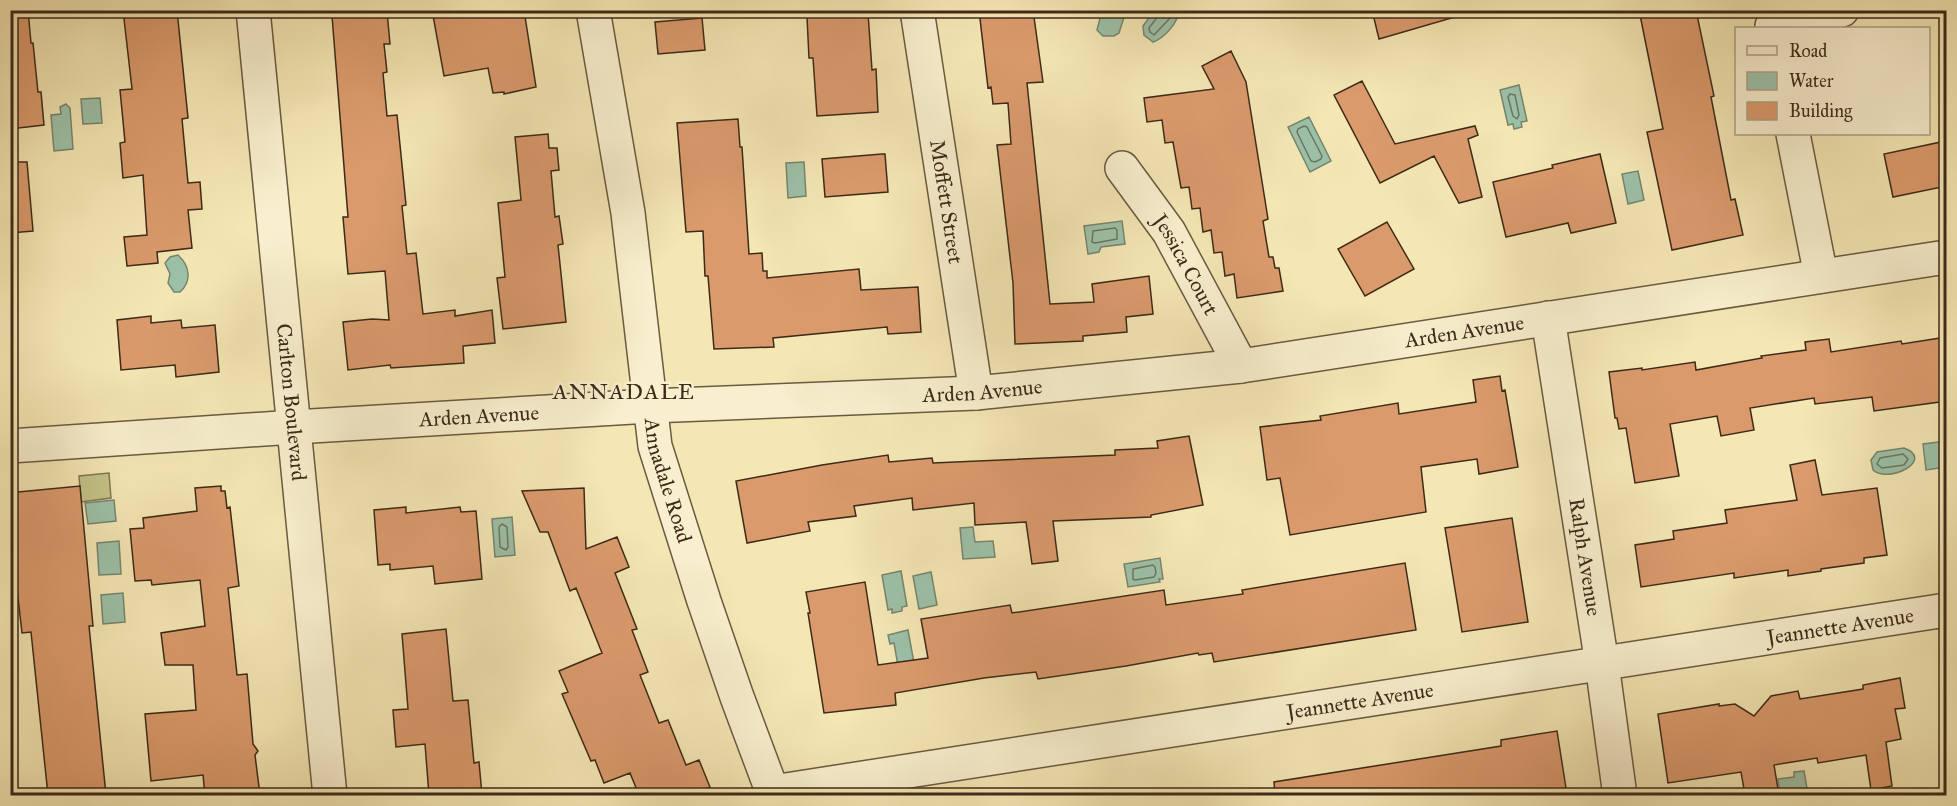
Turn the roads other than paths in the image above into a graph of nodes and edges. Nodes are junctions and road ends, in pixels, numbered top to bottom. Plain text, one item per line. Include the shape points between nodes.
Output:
1 (253, 10) edge
2 (593, 10) edge
3 (917, 10) edge
4 (1842, 10) edge
5 (1771, 22) edge
6 (1793, 135) edge
7 (1122, 168) dead end
8 (1947, 258) edge
9 (1821, 276) junction
10 (1548, 318) junction
11 (1241, 366) junction
12 (976, 393) junction
13 (650, 406) junction
14 (294, 427) junction
15 (10, 446) edge
16 (1947, 610) edge
17 (1602, 664) junction
18 (773, 794) edge
19 (330, 795) edge
20 (1620, 795) edge

1 - 14 street, Carlton Boulevard
2 - 13 street, Annadale Road via 628,213
3 - 12 street, Moffett Street
4 - 5 street
6 - 9 street
7 - 11 street, Jessica Court via 1169,232
8 - 9 street, Arden Avenue
9 - 10 street, Arden Avenue
10 - 11 street, Arden Avenue
10 - 17 street, Ralph Avenue
11 - 12 street, Arden Avenue
12 - 13 street, Arden Avenue
13 - 14 street, Arden Avenue
13 - 18 street, Annadale Road via 655,446 678,522
14 - 15 street, Arden Avenue
14 - 19 street, Carlton Boulevard
16 - 17 street, Jeannette Avenue
17 - 18 street, Jeannette Avenue
17 - 20 street, Ralph Avenue

